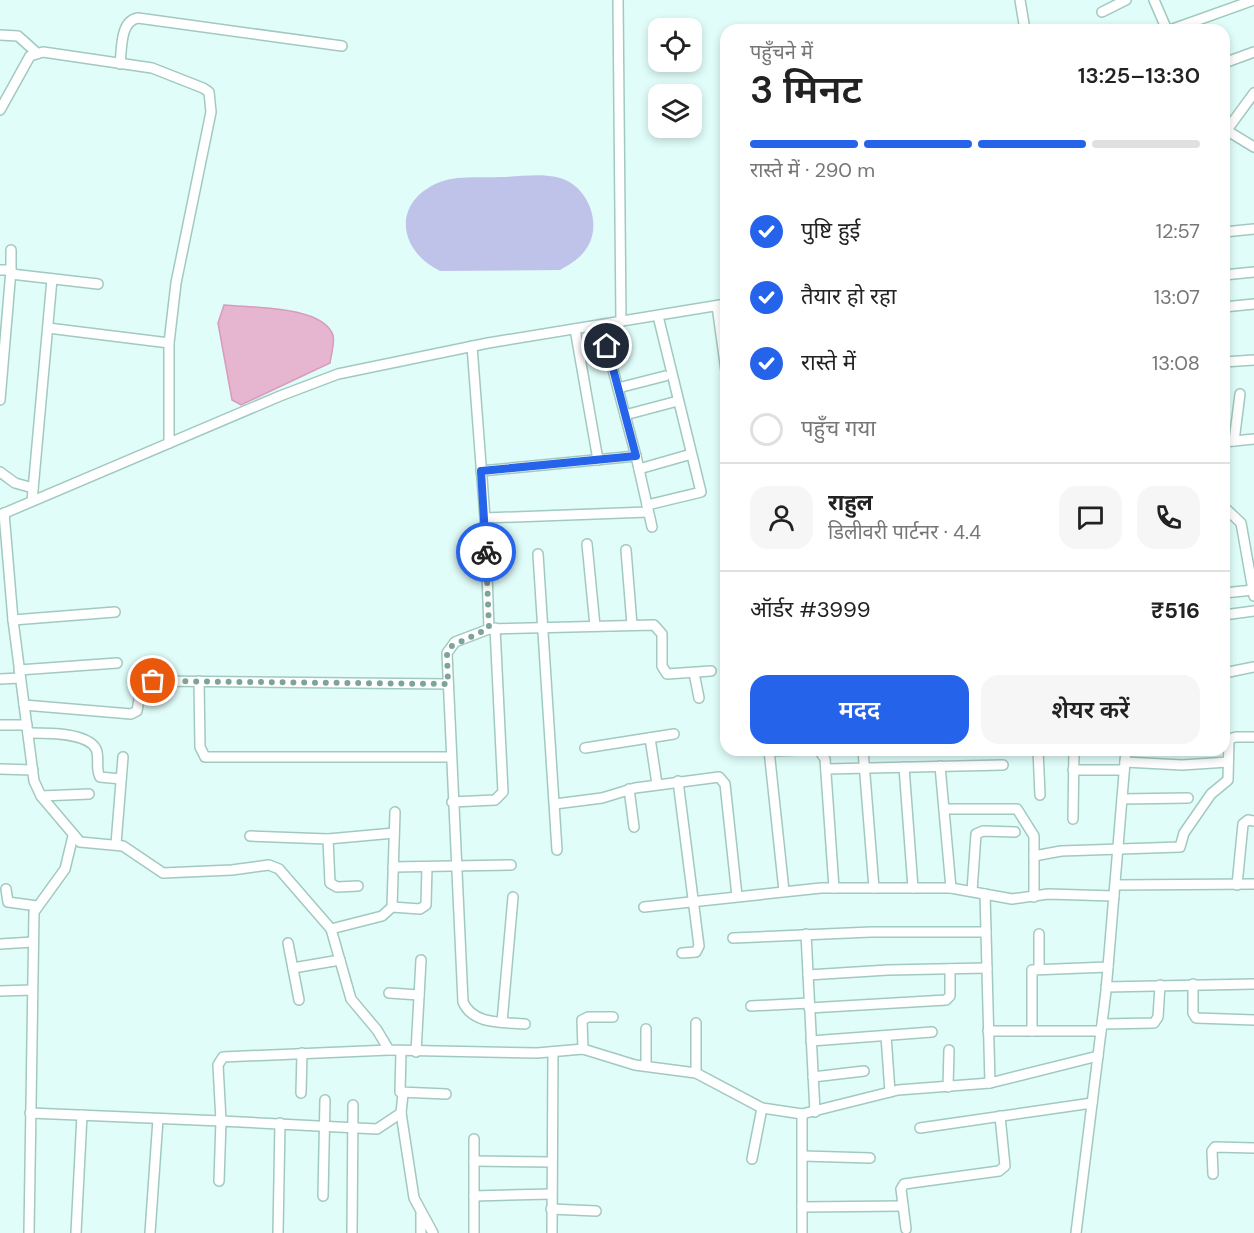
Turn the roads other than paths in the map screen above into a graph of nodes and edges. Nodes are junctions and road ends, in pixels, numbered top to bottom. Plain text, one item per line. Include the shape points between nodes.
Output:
1 (618, 0) edge
2 (1020, 0) edge
3 (1126, 0) edge
4 (1155, 0) edge
5 (1254, 0) edge
6 (1102, 12) dead end
7 (1024, 24) edge
8 (1166, 24) edge
9 (1186, 24) edge
10 (0, 35) edge
11 (342, 46) dead end
12 (1254, 52) edge
13 (37, 53) junction
14 (1230, 61) edge
15 (120, 64) junction
16 (1254, 93) edge
17 (0, 110) edge
18 (1230, 125) edge
19 (1230, 135) edge
20 (1254, 147) edge
21 (1254, 229) edge
22 (1230, 231) edge
23 (11, 250) dead end
24 (0, 270) edge
25 (11, 272) junction
26 (1254, 272) edge
27 (1230, 274) edge
28 (52, 279) junction
29 (98, 284) dead end
30 (1254, 304) edge
31 (720, 305) edge
32 (1230, 306) edge
33 (658, 316) junction
34 (621, 322) junction
35 (601, 325) junction
36 (48, 328) junction
37 (575, 329) junction
38 (169, 343) junction
39 (472, 346) junction
40 (1254, 360) edge
41 (1230, 362) edge
42 (665, 376) dead end
43 (618, 388) junction
44 (1240, 394) dead end
45 (0, 400) edge
46 (674, 402) dead end
47 (625, 414) junction
48 (1230, 437) edge
49 (1254, 439) edge
50 (1230, 441) edge
51 (169, 443) junction
52 (688, 455) dead end
53 (636, 456) junction
54 (598, 460) junction
55 (639, 469) junction
56 (481, 471) junction
57 (0, 472) edge
58 (33, 488) junction
59 (32, 501) junction
60 (647, 508) junction
61 (1230, 513) edge
62 (2, 514) edge
63 (485, 518) junction
64 (1241, 523) junction
65 (1254, 524) edge
66 (652, 527) dead end
67 (587, 544) dead end
68 (626, 550) dead end
69 (538, 554) dead end
70 (1253, 586) edge
71 (1230, 592) edge
72 (1254, 611) edge
73 (0, 612) edge
74 (116, 612) dead end
75 (1230, 614) edge
76 (13, 615) junction
77 (632, 625) junction
78 (595, 626) junction
79 (545, 627) junction
80 (492, 628) junction
81 (117, 663) dead end
82 (1254, 667) edge
83 (711, 671) dead end
84 (1230, 672) edge
85 (694, 673) junction
86 (19, 674) junction
87 (0, 678) edge
88 (199, 681) junction
89 (448, 684) junction
90 (699, 698) dead end
91 (24, 705) junction
92 (0, 725) edge
93 (27, 729) junction
94 (674, 734) dead end
95 (1254, 737) edge
96 (650, 738) junction
97 (1230, 740) edge
98 (585, 748) dead end
99 (770, 756) edge
100 (824, 756) edge
101 (864, 756) edge
102 (1038, 756) edge
103 (1074, 756) edge
104 (1126, 756) edge
105 (1229, 756) edge
106 (123, 757) dead end
107 (450, 757) junction
108 (1228, 762) junction
109 (1004, 765) dead end
110 (940, 766) junction
111 (1125, 766) junction
112 (865, 767) junction
113 (904, 767) junction
114 (0, 769) edge
115 (826, 769) junction
116 (33, 770) junction
117 (1073, 770) junction
118 (121, 779) junction
119 (678, 781) junction
120 (657, 784) junction
121 (628, 789) junction
122 (89, 794) dead end
123 (1040, 795) dead end
124 (41, 796) junction
125 (1188, 798) dead end
126 (1122, 799) junction
127 (452, 802) junction
128 (555, 804) junction
129 (944, 809) junction
130 (395, 812) dead end
131 (1073, 819) dead end
132 (1254, 821) edge
133 (634, 827) dead end
134 (1015, 832) dead end
135 (394, 833) junction
136 (73, 836) junction
137 (250, 836) dead end
138 (328, 839) junction
139 (116, 844) junction
140 (1118, 848) junction
141 (557, 850) dead end
142 (1034, 856) junction
143 (511, 865) dead end
144 (455, 866) junction
145 (393, 867) junction
146 (427, 867) junction
147 (1254, 884) edge
148 (1115, 885) junction
149 (1237, 885) junction
150 (358, 886) dead end
151 (834, 888) junction
152 (874, 888) junction
153 (913, 888) junction
154 (951, 888) junction
155 (6, 889) dead end
156 (784, 891) junction
157 (972, 891) junction
158 (986, 894) junction
159 (737, 896) junction
160 (1114, 896) junction
161 (513, 897) dead end
162 (1034, 897) junction
163 (693, 901) junction
164 (37, 906) junction
165 (392, 907) junction
166 (644, 907) dead end
167 (331, 929) junction
168 (986, 932) junction
169 (806, 934) junction
170 (1039, 934) dead end
171 (733, 938) dead end
172 (33, 942) junction
173 (288, 943) dead end
174 (0, 944) edge
175 (682, 953) dead end
176 (340, 960) junction
177 (421, 960) dead end
178 (1108, 967) junction
179 (293, 968) junction
180 (987, 968) junction
181 (1039, 968) junction
182 (950, 969) junction
183 (808, 975) junction
184 (1193, 984) junction
185 (1254, 984) edge
186 (1160, 985) junction
187 (1106, 987) junction
188 (32, 990) junction
189 (0, 991) edge
190 (389, 993) dead end
191 (419, 995) junction
192 (299, 1000) dead end
193 (751, 1006) dead end
194 (809, 1006) junction
195 (613, 1017) dead end
196 (1254, 1020) edge
197 (501, 1022) junction
198 (696, 1023) dead end
199 (525, 1024) dead end
200 (1101, 1027) junction
201 (646, 1029) dead end
202 (988, 1031) junction
203 (1032, 1031) junction
204 (932, 1032) dead end
205 (886, 1036) junction
206 (811, 1041) junction
207 (583, 1048) junction
208 (389, 1050) junction
209 (950, 1050) dead end
210 (401, 1052) junction
211 (416, 1052) junction
212 (553, 1052) junction
213 (302, 1053) junction
214 (1098, 1056) junction
215 (646, 1066) junction
216 (864, 1071) dead end
217 (696, 1073) junction
218 (813, 1077) junction
219 (990, 1083) junction
220 (948, 1087) junction
221 (890, 1092) junction
222 (301, 1093) dead end
223 (403, 1094) junction
224 (446, 1094) dead end
225 (325, 1101) dead end
226 (1092, 1103) junction
227 (353, 1105) dead end
228 (762, 1108) junction
229 (814, 1112) junction
230 (30, 1113) junction
231 (401, 1113) junction
232 (802, 1114) junction
233 (82, 1115) junction
234 (1000, 1116) junction
235 (158, 1119) junction
236 (221, 1121) junction
237 (280, 1124) junction
238 (325, 1125) junction
239 (353, 1126) junction
240 (920, 1128) dead end
241 (474, 1139) dead end
242 (1254, 1148) edge
243 (803, 1156) junction
244 (870, 1158) dead end
245 (752, 1159) dead end
246 (474, 1161) junction
247 (551, 1162) junction
248 (1213, 1174) dead end
249 (219, 1181) dead end
250 (551, 1194) junction
251 (323, 1196) dead end
252 (474, 1196) junction
253 (903, 1206) junction
254 (802, 1207) junction
255 (551, 1209) junction
256 (596, 1211) dead end
257 (421, 1212) junction
258 (906, 1229) dead end
259 (29, 1233) edge
260 (76, 1233) edge
261 (150, 1233) edge
262 (278, 1233) edge
263 (352, 1233) edge
264 (421, 1233) edge
265 (433, 1233) edge
266 (474, 1233) edge
267 (552, 1233) edge
268 (802, 1233) edge
269 (1076, 1233) edge

1 - 34 street
2 - 7 street
3 - 6 street
4 - 8 street
5 - 9 street
10 - 13 street via 18,36
11 - 15 street via 138,18 125,26
12 - 14 street
13 - 15 street
13 - 17 street via 27,61
15 - 38 street via 165,71 203,88 212,101 176,283
16 - 18 street
19 - 20 street
21 - 22 street
23 - 25 street
24 - 25 street
25 - 28 street
25 - 45 street
26 - 27 street
28 - 29 street
28 - 36 street
30 - 32 street
31 - 33 street
33 - 34 street
33 - 60 street via 701,492
34 - 35 street
35 - 37 street
35 - 43 street
36 - 38 street
36 - 58 street
37 - 39 street
37 - 54 street
38 - 51 street
39 - 51 street via 338,374
39 - 56 street
40 - 41 street
42 - 43 street
43 - 47 street
44 - 48 street
46 - 47 street
47 - 53 street
49 - 50 street
51 - 59 street
52 - 55 street
53 - 54 street
53 - 55 street
54 - 56 street
55 - 60 street
56 - 63 street
57 - 58 street via 15,483
58 - 59 street
59 - 62 street
60 - 63 street
60 - 66 street
61 - 64 street
62 - 76 street
63 - 80 street
64 - 65 street
64 - 70 street
67 - 78 street
68 - 77 street
69 - 79 street
70 - 71 street
72 - 75 street
73 - 76 street
74 - 76 street
76 - 86 street
77 - 78 street
77 - 85 street via 654,625 661,630 662,666 667,675
78 - 79 street
79 - 80 street
79 - 128 street
80 - 89 street via 450,647
80 - 127 street via 503,792 495,800
81 - 86 street
82 - 84 street
83 - 85 street
85 - 90 street
86 - 87 street
86 - 91 street
88 - 89 street
88 - 91 street via 146,682 141,687 137,711 123,715
88 - 107 street via 200,747 205,757
89 - 107 street
91 - 93 street
92 - 93 street
93 - 116 street
93 - 118 street via 85,739 96,749 99,775
94 - 96 street
95 - 97 street
96 - 98 street
96 - 120 street
99 - 156 street
100 - 115 street
101 - 112 street
102 - 123 street
103 - 117 street
104 - 111 street
105 - 108 street
106 - 118 street
107 - 127 street
108 - 111 street
108 - 140 street via 1228,780 1205,803 1180,847
109 - 110 street
110 - 113 street
110 - 129 street
111 - 117 street
111 - 126 street
112 - 113 street
112 - 115 street
112 - 152 street
113 - 153 street
114 - 116 street
115 - 151 street
116 - 124 street
117 - 131 street
118 - 139 street
119 - 120 street
119 - 159 street via 713,776 723,780
119 - 163 street
120 - 121 street
121 - 128 street via 602,798
121 - 133 street
122 - 124 street
124 - 136 street
125 - 126 street
126 - 140 street
127 - 144 street
128 - 141 street
129 - 142 street via 1017,809 1032,831
129 - 154 street
130 - 135 street
132 - 149 street via 1243,824
134 - 157 street via 976,834
135 - 138 street
135 - 145 street
136 - 139 street via 88,844
136 - 164 street via 65,869
137 - 138 street
138 - 150 street via 330,883 337,887
139 - 167 street via 132,850 163,873 274,866
140 - 142 street
140 - 148 street
142 - 162 street
143 - 144 street
144 - 146 street
144 - 197 street via 462,1002 473,1017
145 - 146 street
145 - 165 street
146 - 165 street via 426,905 420,909
147 - 149 street
148 - 149 street
148 - 160 street
151 - 152 street
151 - 156 street
152 - 153 street
153 - 154 street
154 - 157 street
155 - 164 street via 8,902
156 - 159 street
157 - 158 street
158 - 162 street via 1012,899
158 - 168 street
159 - 163 street
160 - 162 street
160 - 178 street
161 - 197 street
163 - 166 street
163 - 175 street via 699,946 696,952
164 - 172 street
165 - 167 street via 382,916
167 - 176 street
168 - 169 street
168 - 180 street
169 - 171 street
169 - 183 street
170 - 181 street
172 - 174 street
172 - 188 street
173 - 179 street
176 - 179 street
176 - 208 street via 351,999
177 - 191 street
178 - 181 street
178 - 187 street
179 - 192 street
180 - 182 street
180 - 202 street
181 - 203 street via 1030,974
182 - 183 street
182 - 194 street via 950,996 946,1000
183 - 194 street
184 - 185 street
184 - 186 street
184 - 196 street via 1196,1018
186 - 187 street
186 - 200 street via 1158,1017 1154,1023
187 - 200 street
188 - 189 street
188 - 230 street
190 - 191 street
191 - 211 street
193 - 194 street
194 - 206 street
195 - 207 street via 582,1020
197 - 199 street
198 - 217 street
200 - 203 street
200 - 214 street
201 - 215 street
202 - 203 street
202 - 219 street
204 - 205 street
205 - 206 street
205 - 221 street
206 - 218 street
207 - 212 street
207 - 215 street
208 - 210 street
208 - 213 street
209 - 220 street
210 - 211 street
210 - 223 street via 399,1089
211 - 212 street
212 - 247 street
213 - 222 street
213 - 236 street via 223,1057 218,1065
214 - 219 street
214 - 226 street
215 - 217 street
216 - 218 street
217 - 228 street
218 - 229 street
219 - 220 street
220 - 221 street
221 - 229 street
223 - 224 street
223 - 231 street
225 - 238 street
226 - 234 street
226 - 269 street
227 - 239 street
228 - 232 street
228 - 245 street
229 - 232 street
230 - 233 street
230 - 259 street
231 - 239 street via 377,1129
231 - 257 street via 414,1198
232 - 243 street
233 - 235 street
233 - 260 street
234 - 240 street
234 - 253 street via 1007,1161 1002,1169 908,1183 901,1189
235 - 236 street
235 - 261 street
236 - 237 street
236 - 249 street
237 - 238 street
237 - 262 street
238 - 239 street
238 - 251 street
239 - 263 street
241 - 246 street
242 - 248 street via 1215,1147
243 - 244 street
243 - 254 street
246 - 247 street
246 - 252 street
247 - 250 street
250 - 252 street
250 - 255 street
252 - 266 street
253 - 254 street
253 - 258 street
254 - 268 street
255 - 256 street
255 - 267 street
257 - 264 street
257 - 265 street

